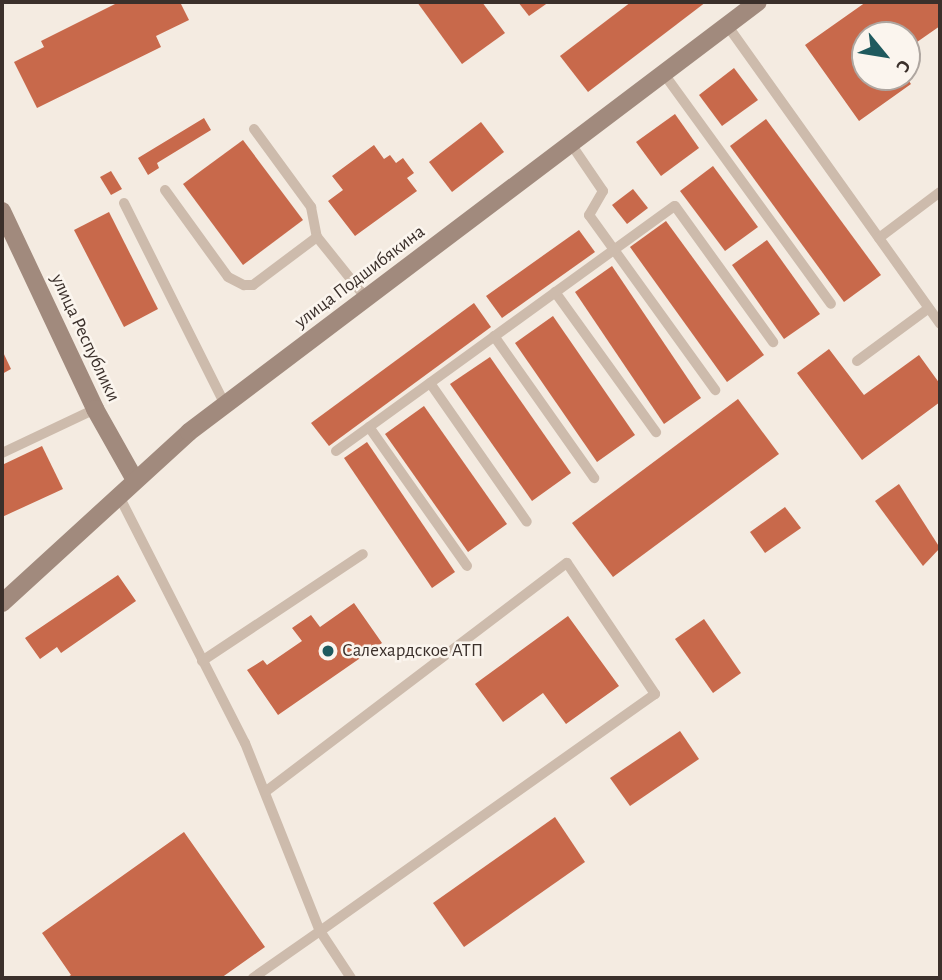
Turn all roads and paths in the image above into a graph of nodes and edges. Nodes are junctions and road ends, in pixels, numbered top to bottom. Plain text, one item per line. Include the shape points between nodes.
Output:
1 (758, 2) edge
2 (727, 26) junction
3 (664, 74) junction
4 (254, 129) dead end
5 (571, 144) junction
6 (164, 190) dead end
7 (940, 192) edge
8 (124, 203) dead end
9 (2, 211) edge
10 (317, 237) junction
11 (879, 238) junction
12 (614, 249) junction
13 (555, 292) junction
14 (366, 298) junction
15 (831, 304) dead end
16 (929, 308) junction
17 (940, 324) edge
18 (495, 336) junction
19 (773, 342) dead end
20 (857, 362) dead end
21 (430, 383) junction
22 (715, 390) dead end
23 (225, 405) junction
24 (95, 409) junction
25 (369, 427) junction
26 (656, 432) dead end
27 (336, 452) dead end
28 (2, 453) edge
29 (594, 478) dead end
30 (135, 480) junction
31 (119, 496) junction
32 (527, 522) dead end
33 (363, 554) dead end
34 (467, 566) dead end
35 (2, 603) edge
36 (202, 661) junction
37 (265, 792) junction
38 (320, 931) junction
39 (253, 978) edge
40 (351, 978) edge

1 - 2 main road, улица Подшибякина
2 - 3 main road, улица Подшибякина
2 - 11 lane
3 - 5 main road, улица Подшибякина
3 - 15 lane
4 - 10 lane via 311,207
5 - 12 lane via 603,191 589,215
5 - 14 main road, улица Подшибякина
6 - 10 lane via 228,276 244,285 253,285
7 - 11 lane
8 - 23 lane
9 - 24 main road, улица Республики
10 - 14 lane
11 - 16 lane
12 - 13 lane
12 - 19 lane via 675,206
12 - 22 lane
13 - 18 lane
13 - 26 lane
14 - 23 main road, улица Подшибякина
16 - 17 lane
16 - 20 lane
18 - 21 lane
18 - 29 lane
21 - 25 lane
21 - 32 lane
23 - 30 main road, улица Подшибякина
24 - 28 lane
24 - 30 main road, улица Республики
25 - 27 lane
25 - 34 lane
30 - 31 main road, улица Подшибякина
31 - 35 main road, улица Подшибякина
31 - 36 lane
33 - 36 lane
36 - 37 lane
37 - 38 lane
37 - 38 lane via 567,563 655,694
38 - 39 lane
38 - 40 lane

